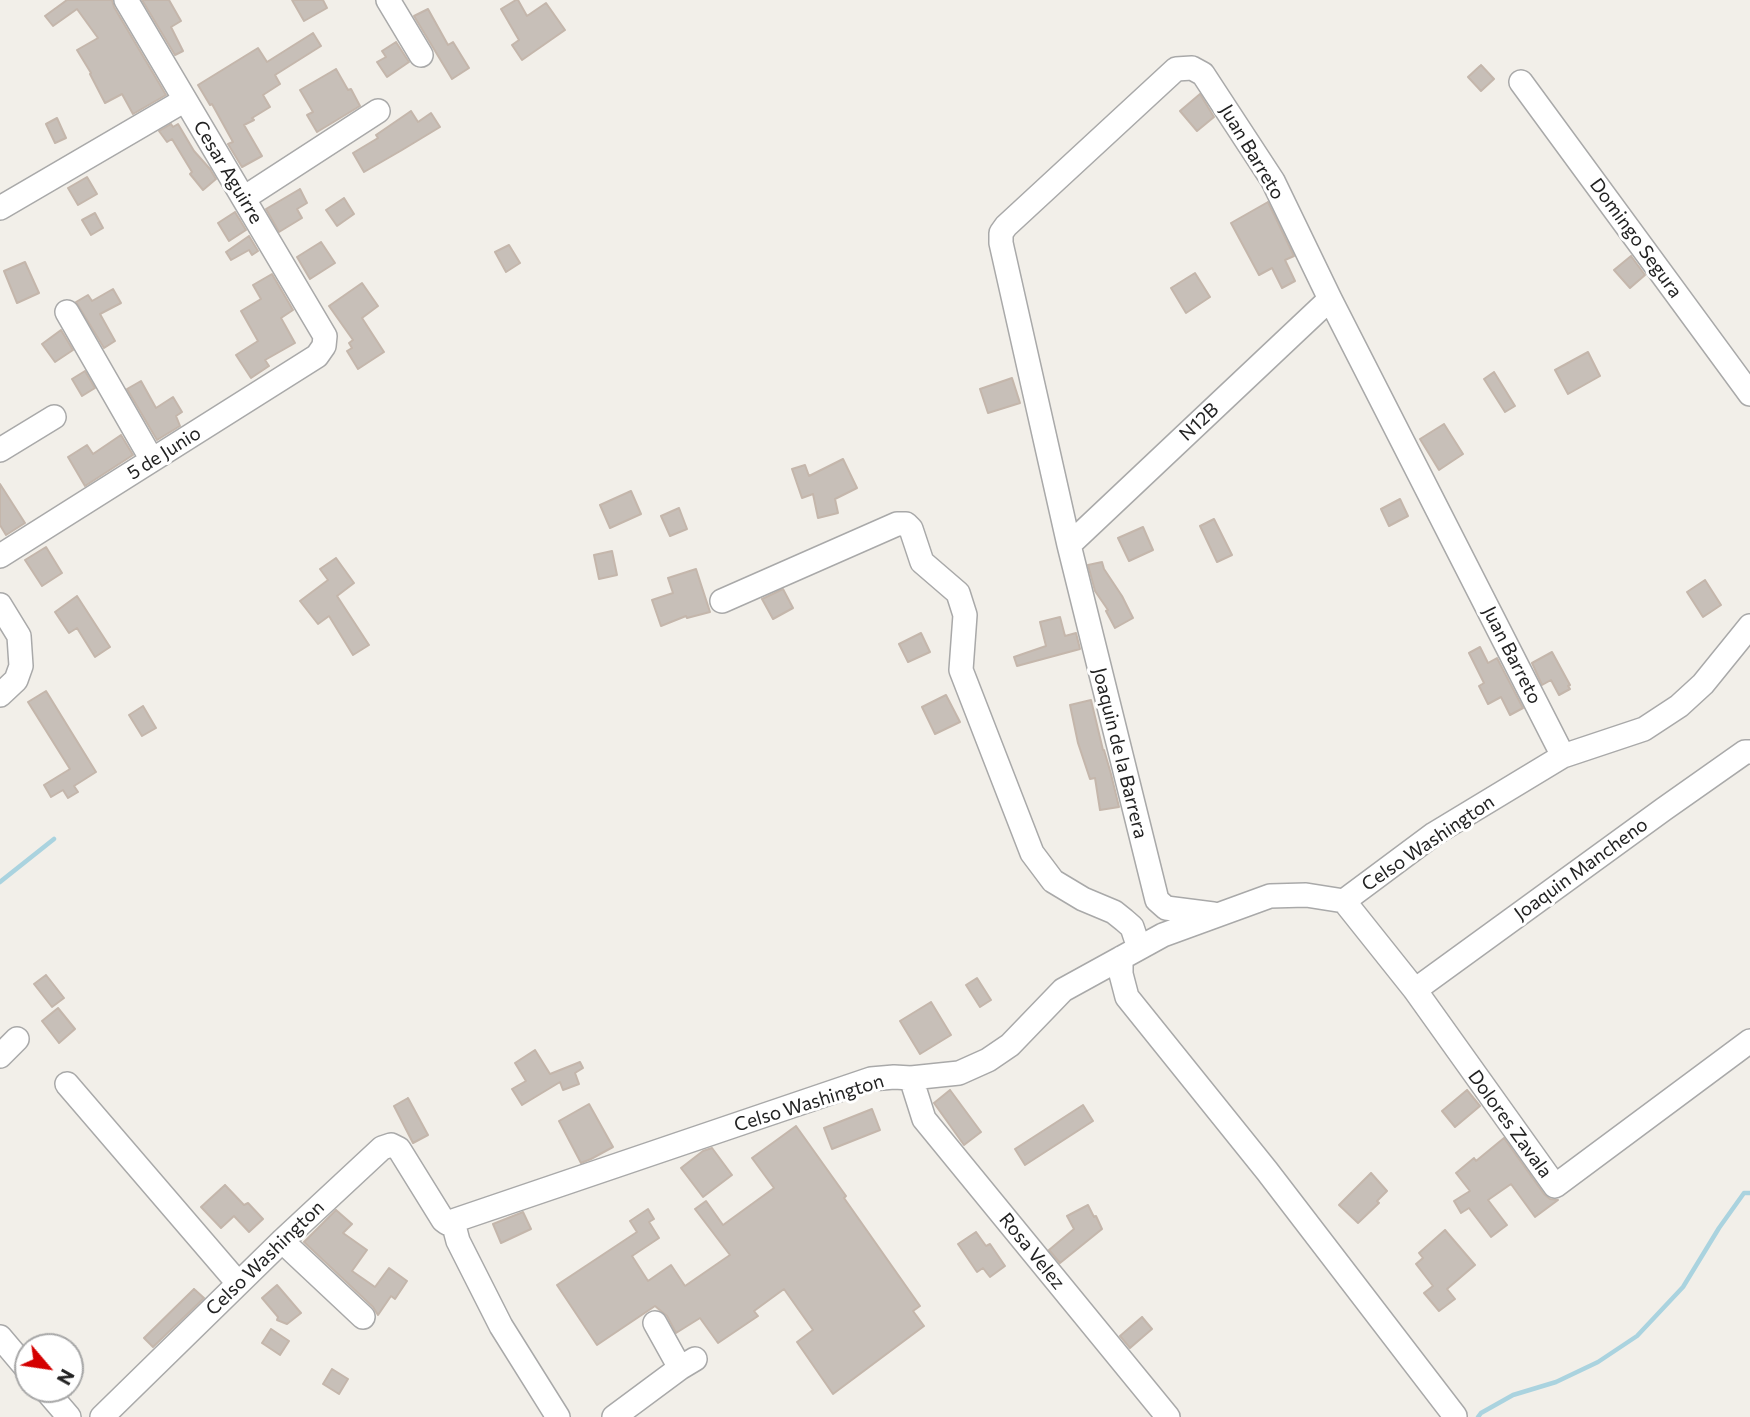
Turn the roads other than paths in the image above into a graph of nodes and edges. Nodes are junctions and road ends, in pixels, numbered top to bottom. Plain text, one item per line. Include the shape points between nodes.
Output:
1 (126, 0) edge
2 (388, 0) edge
3 (421, 55) dead end
4 (1521, 82) dead end
5 (185, 100) junction
6 (378, 111) dead end
7 (244, 198) junction
8 (0, 208) edge
9 (1330, 299) junction
10 (67, 312) dead end
11 (324, 346) joint
12 (1750, 394) edge
13 (54, 417) dead end
14 (0, 450) edge
15 (152, 460) junction
16 (1069, 545) junction
17 (0, 556) edge
18 (722, 601) dead end
19 (0, 605) edge
20 (1750, 626) edge
21 (0, 695) edge
22 (1750, 752) edge
23 (1563, 755) junction
24 (1344, 901) junction
25 (1216, 915) junction
26 (1130, 953) junction
27 (1415, 990) junction
28 (17, 1039) dead end
29 (1750, 1041) edge
30 (0, 1056) edge
31 (911, 1078) junction
32 (67, 1084) dead end
33 (453, 1222) junction
34 (282, 1241) junction
35 (238, 1283) junction
36 (363, 1317) dead end
37 (655, 1323) dead end
38 (0, 1337) edge
39 (14, 1354) edge
40 (57, 1403) edge
41 (1455, 1416) edge
42 (69, 1417) edge
43 (102, 1417) edge
44 (558, 1417) edge
45 (614, 1417) edge
46 (1168, 1417) edge

1 - 5 street, Cesar Aguirre
2 - 3 street
4 - 12 street, Domingo Segura
5 - 7 street, Cesar Aguirre
5 - 8 street
6 - 7 street
7 - 11 street, Cesar Aguirre via 325,336
9 - 16 street, N12B
9 - 16 street, Juan Barreto via 1273,181 1203,74 1192,68 1176,69 1001,233
9 - 23 street, Juan Barreto
10 - 15 street
11 - 15 street, 5 de Junio via 317,356
13 - 14 street
15 - 17 street, 5 de Junio
16 - 25 street, Joaquin de la Barrera via 1157,900 1166,908
18 - 26 street via 897,524 911,529 922,562 958,593 965,615 961,670 1032,853 1054,881 1114,912 1132,927
19 - 21 street via 19,636 21,666 16,680
20 - 23 street, Celso Washington via 1679,706 1644,729
22 - 27 street, Joaquin Mancheno
23 - 24 street, Celso Washington via 1434,834
24 - 25 street, Celso Washington via 1270,896
24 - 27 street, Dolores Zavala
25 - 26 street, Celso Washington
26 - 31 street, Celso Washington via 1063,990 1010,1045 988,1060 959,1073
26 - 41 street via 1121,974 1127,997 1268,1171
27 - 29 street, Dolores Zavala via 1555,1186
28 - 30 street
31 - 33 street, Celso Washington via 871,1079
31 - 46 street, Rosa Velez via 924,1119
32 - 35 street
33 - 34 street, Celso Washington via 443,1220 399,1149 391,1145 382,1148
33 - 44 street via 501,1326
34 - 35 street, Celso Washington
34 - 36 street
35 - 43 street, Celso Washington
37 - 45 street via 687,1364
38 - 39 street
40 - 42 street

